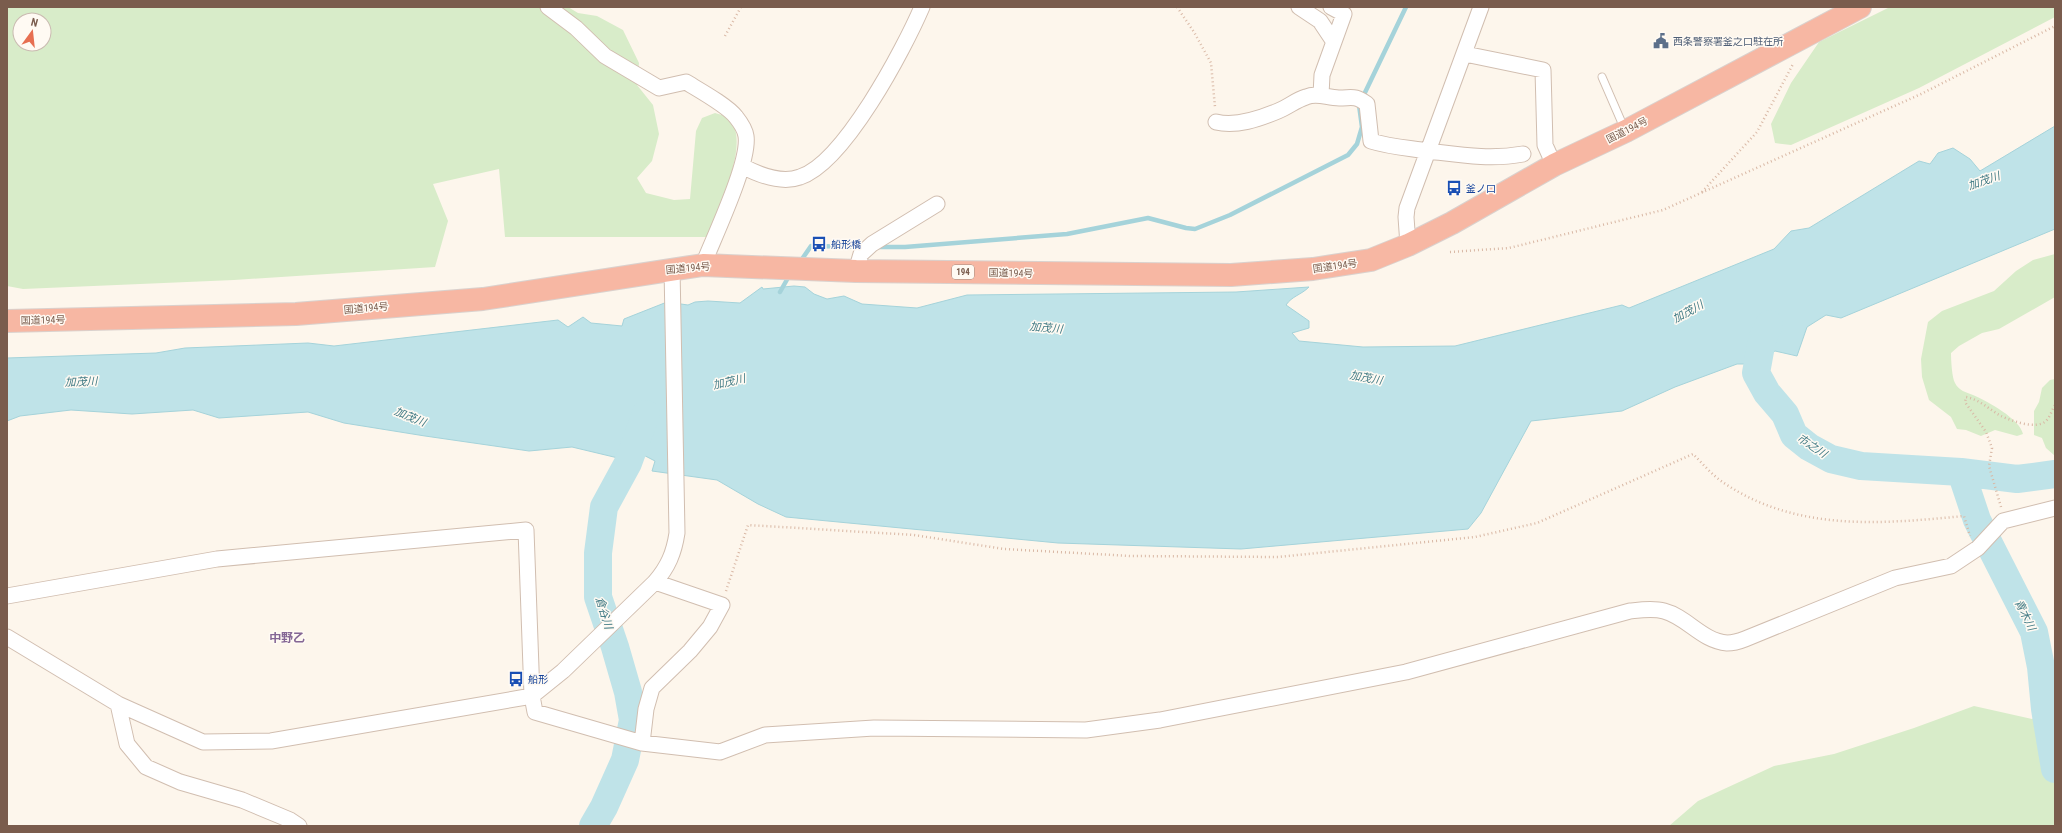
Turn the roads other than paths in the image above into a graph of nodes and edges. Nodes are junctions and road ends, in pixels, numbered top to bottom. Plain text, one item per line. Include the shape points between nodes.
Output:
1 (548, 7) edge
2 (922, 7) edge
3 (1299, 7) edge
4 (1331, 7) edge
5 (1481, 7) edge
6 (1860, 7) edge
7 (1334, 42) junction
8 (1465, 54) junction
9 (1602, 77) dead end
10 (1321, 95) junction
11 (1216, 122) road end
12 (1626, 131) junction
13 (1429, 151) junction
14 (1523, 154) dead end
15 (1554, 165) junction
16 (742, 166) junction
17 (937, 204) dead end
18 (1408, 245) junction
19 (703, 265) junction
20 (856, 271) junction
21 (672, 276) junction
22 (7, 321) edge
23 (2055, 508) edge
24 (655, 582) junction
25 (7, 596) edge
26 (7, 637) edge
27 (532, 696) junction
28 (118, 704) junction
29 (642, 743) junction
30 (299, 826) edge

1 - 16 street via 576,28 605,56 659,88 686,82 735,115 746,134
2 - 16 street via 914,26 869,105 852,131 831,155 800,178 782,180 756,174
3 - 7 street via 1320,20
4 - 7 street via 1344,14
5 - 8 street
6 - 12 highway, 国道194号 / 194
7 - 10 street via 1322,75
8 - 13 street
8 - 15 street via 1543,70 1546,145
9 - 12 lane
10 - 11 street via 1307,96 1278,111 1243,122 1228,125
10 - 13 street via 1337,98 1357,97 1367,104 1372,141 1389,147
12 - 15 highway, 国道194号 / 194
13 - 14 street via 1483,157
13 - 18 street via 1407,208
15 - 18 highway, 国道194号 / 194
16 - 19 street
17 - 20 street via 872,244 861,254
18 - 20 highway, 国道194号 / 194 via 1371,260 1313,269 1231,275
19 - 20 highway, 国道194号 / 194
19 - 21 highway, 国道194号 / 194
21 - 22 highway, 国道194号 / 194 via 483,299 296,314
21 - 24 street via 677,521 675,546 670,560
23 - 29 street via 2003,521 1978,548 1951,566 1895,578 1745,639 1728,643 1712,639 1663,610 1630,611 1406,672 1160,720 1086,730 874,728 766,735 720,752
24 - 27 street via 563,671
24 - 29 street via 722,605 710,627 690,651 652,688 646,709
25 - 27 street via 217,559 526,530
26 - 28 street
27 - 28 street via 271,741 203,742
27 - 29 street via 535,712
28 - 30 street via 127,744 146,767 180,782 242,800

